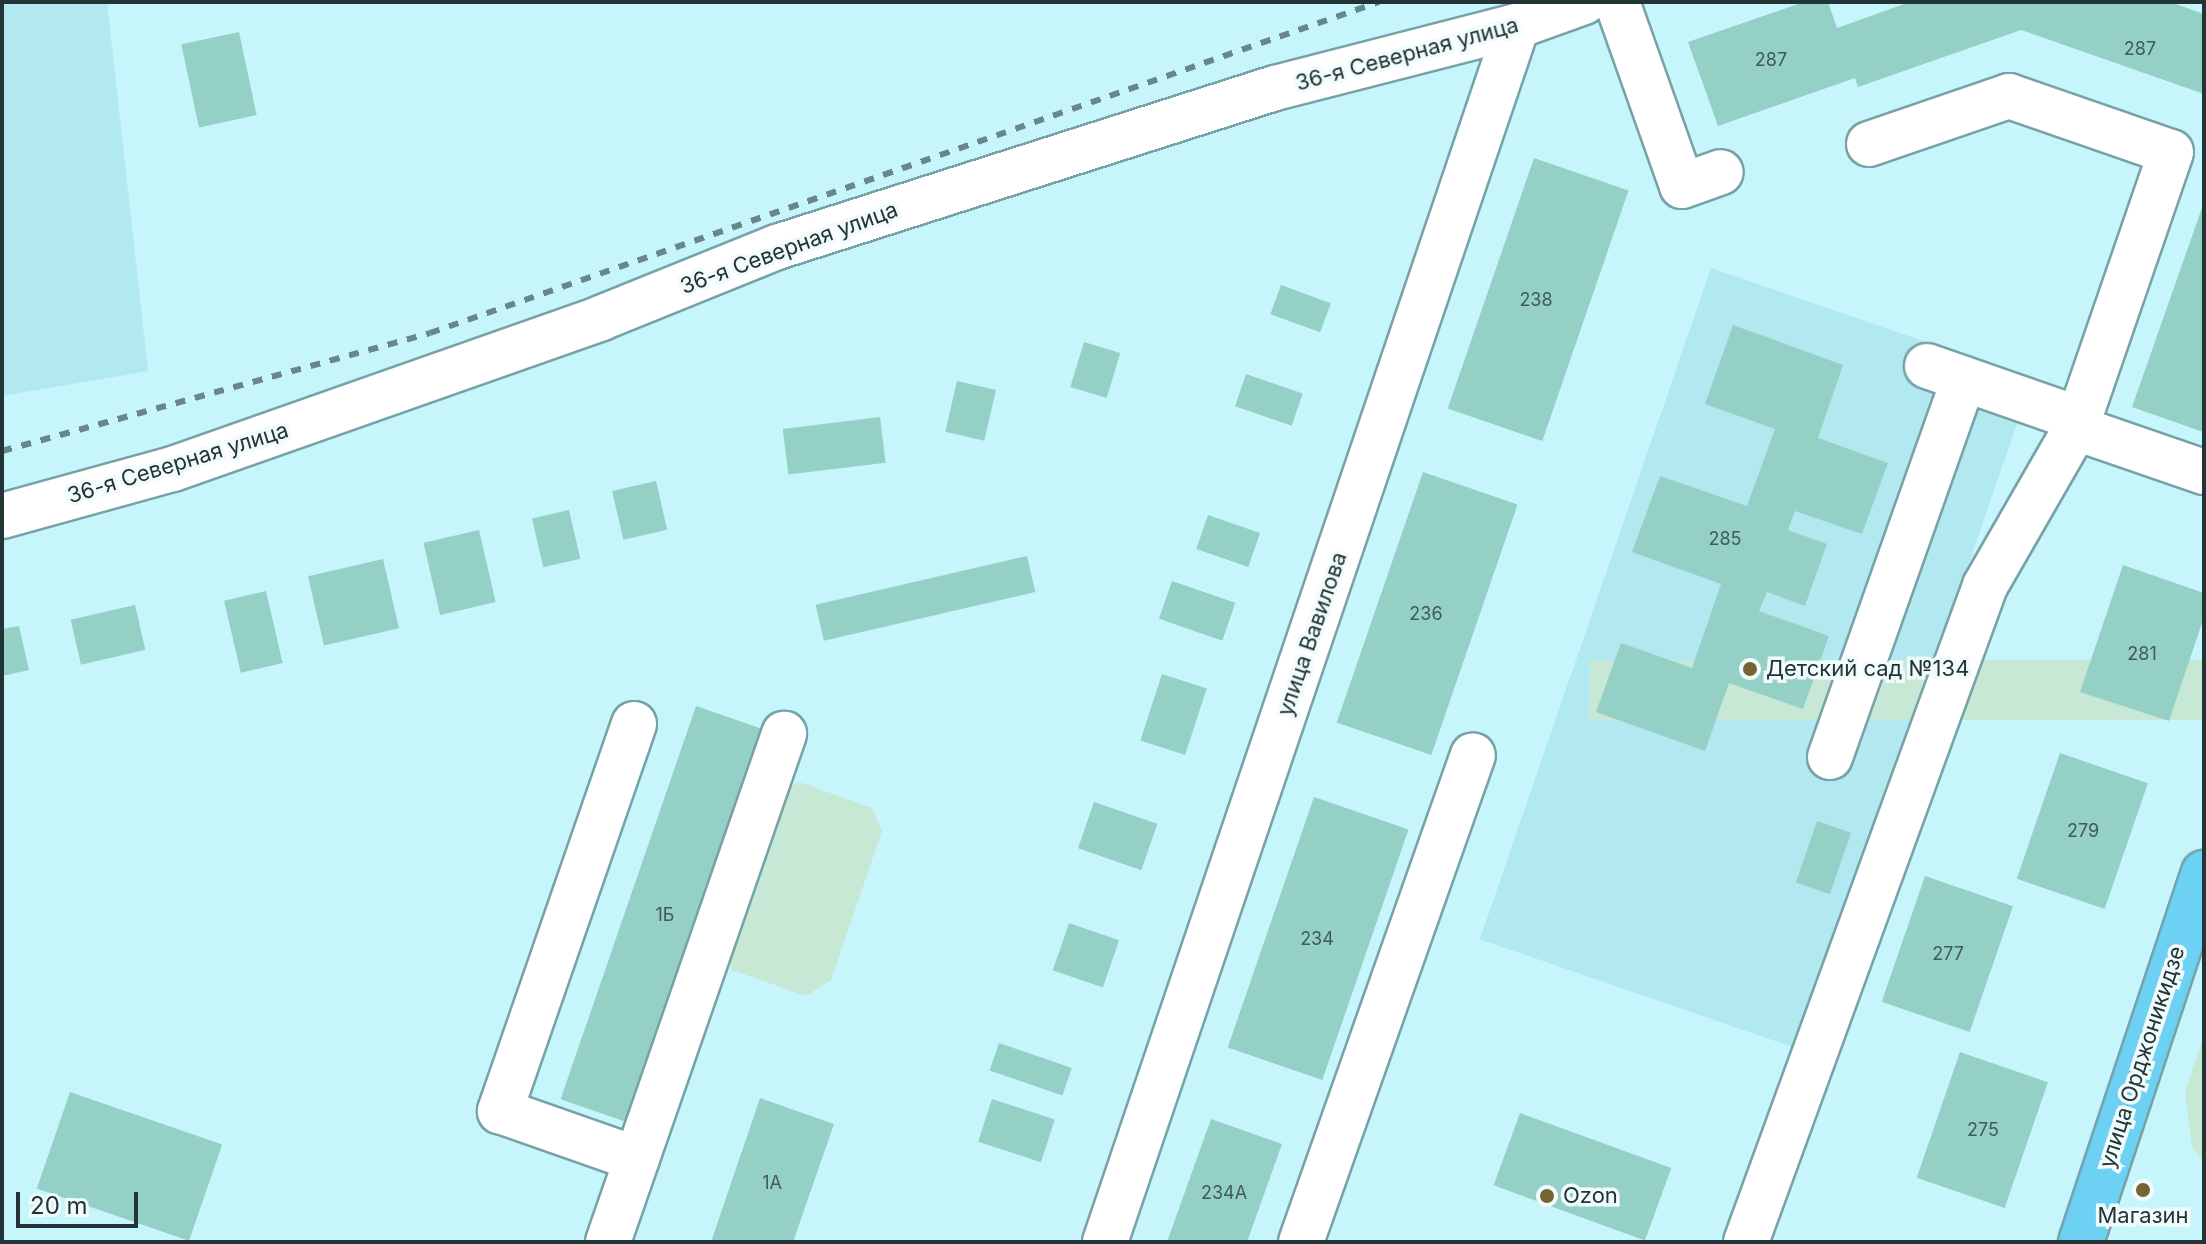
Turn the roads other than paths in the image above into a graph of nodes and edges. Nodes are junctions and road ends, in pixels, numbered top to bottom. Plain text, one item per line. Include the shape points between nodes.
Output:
1 (1584, 2) edge
2 (1617, 2) edge
3 (1517, 26) junction
4 (1869, 144) dead end
5 (1721, 172) dead end
6 (2077, 423) junction
7 (2204, 472) edge
8 (2, 516) edge
9 (634, 724) dead end
10 (784, 734) dead end
11 (1473, 755) dead end
12 (1830, 757) dead end
13 (2204, 873) edge
14 (637, 1159) junction
15 (1314, 1238) edge
16 (608, 1242) edge
17 (1105, 1242) edge
18 (1746, 1242) edge
19 (2081, 1242) edge

1 - 3 street, 36-я Северная улица
2 - 5 street via 1682,186
3 - 8 street, 36-я Северная улица via 1275,88 777,247 601,318 173,469
3 - 17 street, улица Вавилова
4 - 6 street via 2009,96 2171,152
6 - 7 street
6 - 12 street via 1946,373
6 - 18 street via 1985,586
9 - 14 street via 500,1111
10 - 14 street
11 - 15 street
13 - 19 main road, улица Орджоникидзе
14 - 16 street

